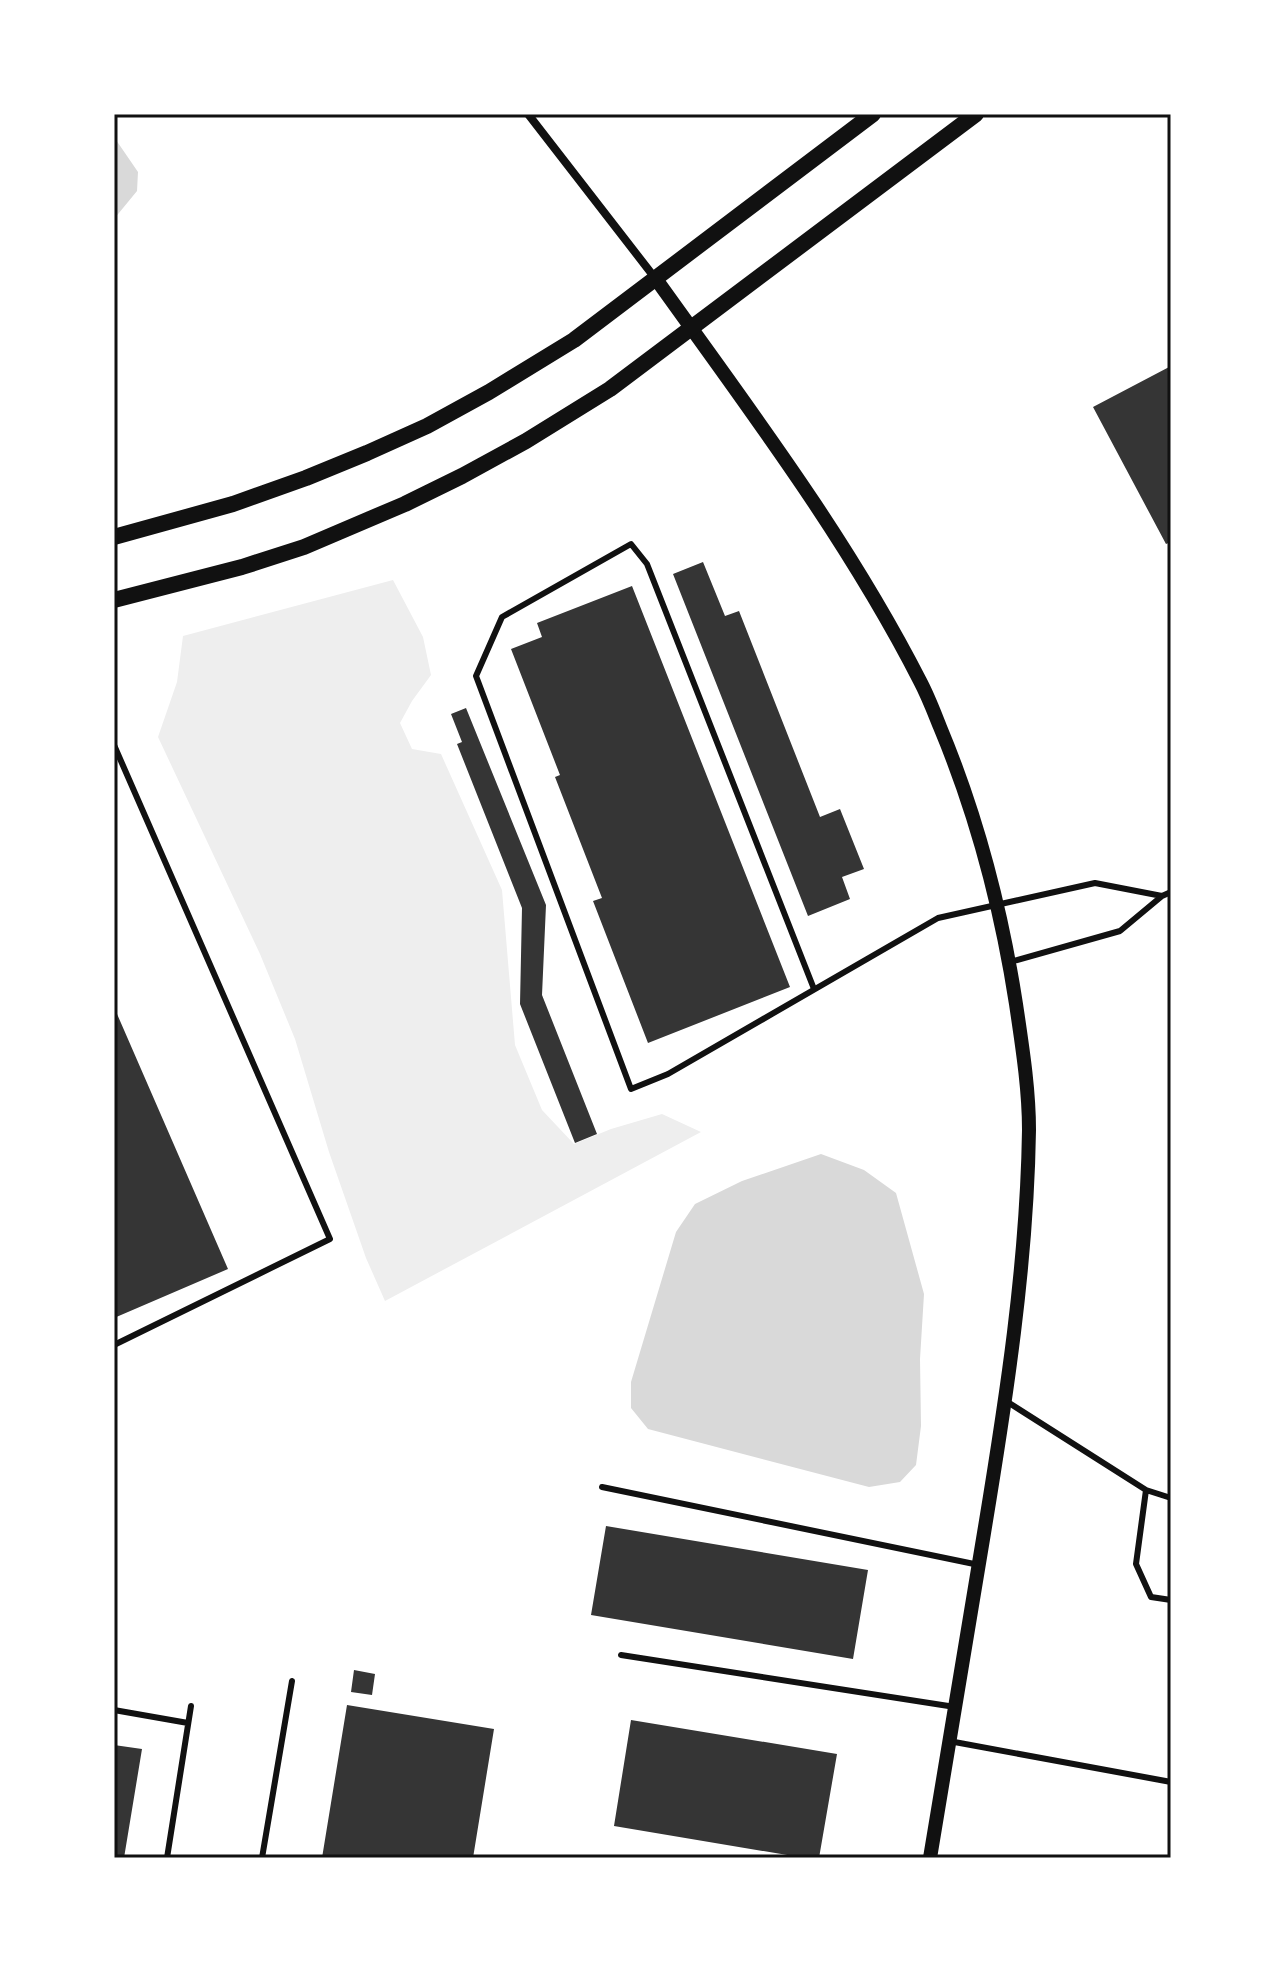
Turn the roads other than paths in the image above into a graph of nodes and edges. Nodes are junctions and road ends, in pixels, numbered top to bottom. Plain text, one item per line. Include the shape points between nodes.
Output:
1 (528, 114) edge
2 (873, 114) edge
3 (976, 114) edge
4 (656, 279) junction
5 (690, 328) junction
6 (114, 537) edge
7 (114, 600) edge
8 (114, 745) edge
9 (1171, 892) edge
10 (1162, 896) junction
11 (999, 904) junction
12 (1010, 962) junction
13 (814, 989) junction
14 (114, 1345) edge
15 (1006, 1401) junction
16 (602, 1487) dead end
17 (1146, 1490) junction
18 (1171, 1498) edge
19 (979, 1565) junction
20 (1171, 1600) edge
21 (621, 1655) dead end
22 (292, 1681) dead end
23 (191, 1706) dead end
24 (955, 1707) junction
25 (114, 1710) edge
26 (188, 1723) junction
27 (949, 1741) junction
28 (1171, 1782) edge
29 (167, 1858) edge
30 (262, 1858) edge
31 (930, 1858) edge

1 - 4 street
2 - 4 main road
3 - 5 main road
4 - 5 street
4 - 6 main road via 574,340 427,426 247,500
5 - 7 main road via 610,389 526,441 405,504 304,547
5 - 11 street via 861,574 922,684 955,763
8 - 14 lane via 330,1239
9 - 10 lane
10 - 11 lane via 1095,883
10 - 12 lane via 1120,931
11 - 12 street
11 - 13 lane via 938,918
12 - 15 street via 1029,1127 1023,1253
13 - 13 lane via 647,564 631,544 502,617 476,676 631,1089 668,1074
15 - 17 lane
15 - 19 street
16 - 19 lane
17 - 18 lane
17 - 20 lane via 1136,1564 1151,1597
19 - 24 street
21 - 24 lane
22 - 30 lane
23 - 26 lane
24 - 27 street
25 - 26 lane
26 - 29 lane
27 - 28 lane
27 - 31 street

